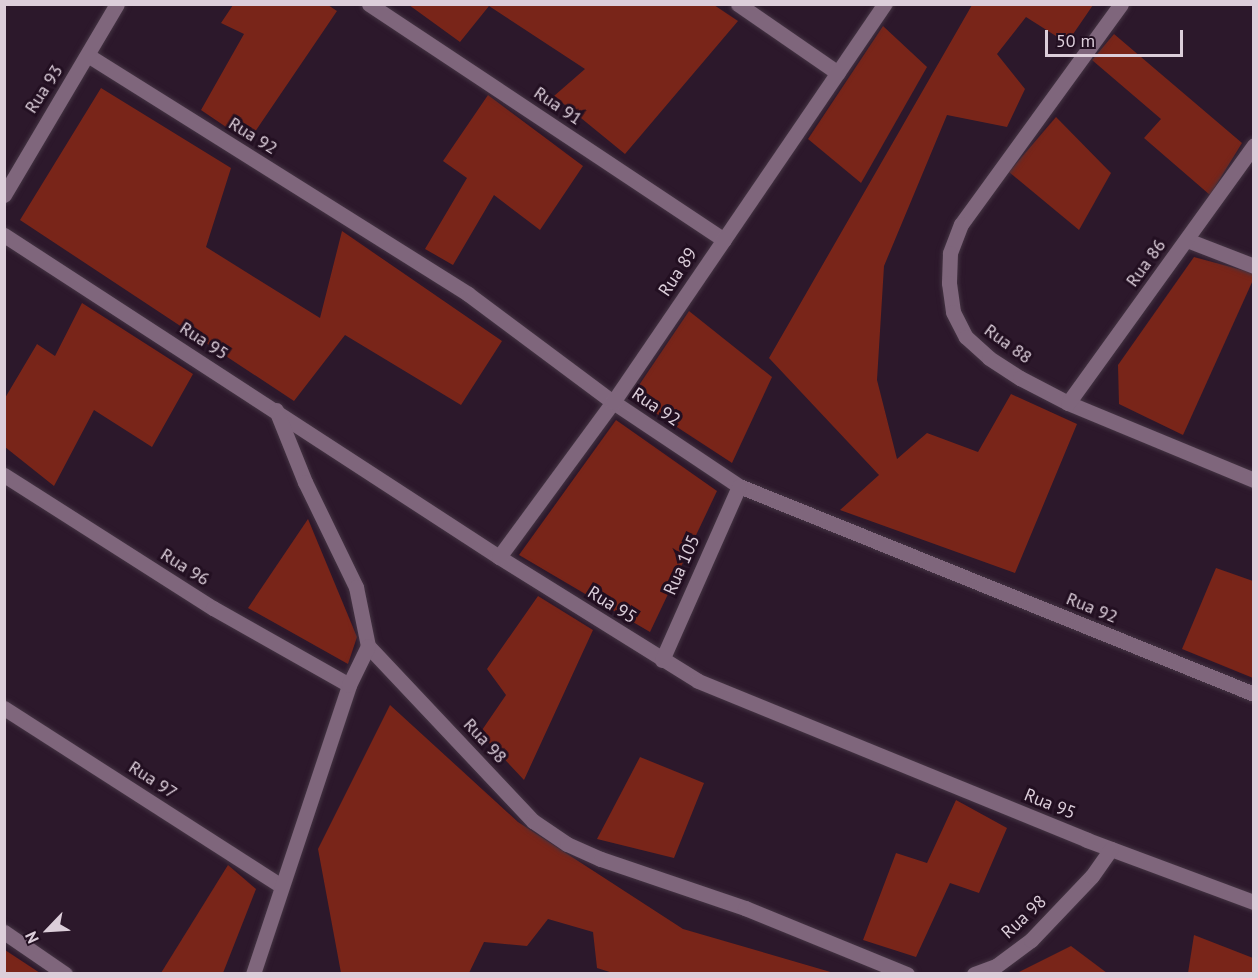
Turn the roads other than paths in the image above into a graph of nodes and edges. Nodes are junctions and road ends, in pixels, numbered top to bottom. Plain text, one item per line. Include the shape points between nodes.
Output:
1 (117, 4) edge
2 (369, 4) edge
3 (738, 4) edge
4 (884, 4) edge
5 (1121, 4) edge
6 (89, 56) junction
7 (838, 74) junction
8 (1254, 145) edge
9 (4, 195) edge
10 (4, 235) edge
11 (724, 240) junction
12 (1187, 240) junction
13 (1254, 266) edge
14 (613, 402) junction
15 (1068, 403) junction
16 (275, 410) junction
17 (4, 475) edge
18 (1254, 480) edge
19 (739, 486) junction
20 (499, 557) junction
21 (368, 646) junction
22 (662, 660) junction
23 (349, 685) junction
24 (1254, 694) edge
25 (4, 708) edge
26 (1111, 849) junction
27 (281, 886) junction
28 (1254, 902) edge
29 (4, 932) edge
30 (65, 974) edge
31 (253, 974) edge
32 (907, 974) edge
33 (974, 974) edge

1 - 6 street, Rua 93
2 - 11 street, Rua 91
3 - 7 street
4 - 7 street, Rua 89
5 - 15 street, Rua 88 via 961,225 950,253 953,312 966,337 989,358
6 - 9 street, Rua 93
6 - 14 street, Rua 92 via 468,294
7 - 11 street, Rua 89
8 - 12 street, Rua 86
10 - 16 street, Rua 95
11 - 14 street, Rua 89
12 - 13 street
12 - 15 street, Rua 86
14 - 19 street, Rua 92
14 - 20 street, Rua 89
15 - 18 street, Rua 88
16 - 20 street, Rua 95
16 - 21 street via 356,587
17 - 23 street, Rua 96 via 213,608
19 - 22 street, Rua 105
19 - 24 street, Rua 92
20 - 22 street, Rua 95
21 - 23 street
21 - 32 street, Rua 98 via 533,821 567,844 745,908
22 - 26 street, Rua 95 via 725,694
23 - 27 street
25 - 27 street, Rua 97
26 - 28 street, Rua 95
26 - 33 street, Rua 98 via 1092,876 1031,940 996,966
27 - 31 street
29 - 30 street

